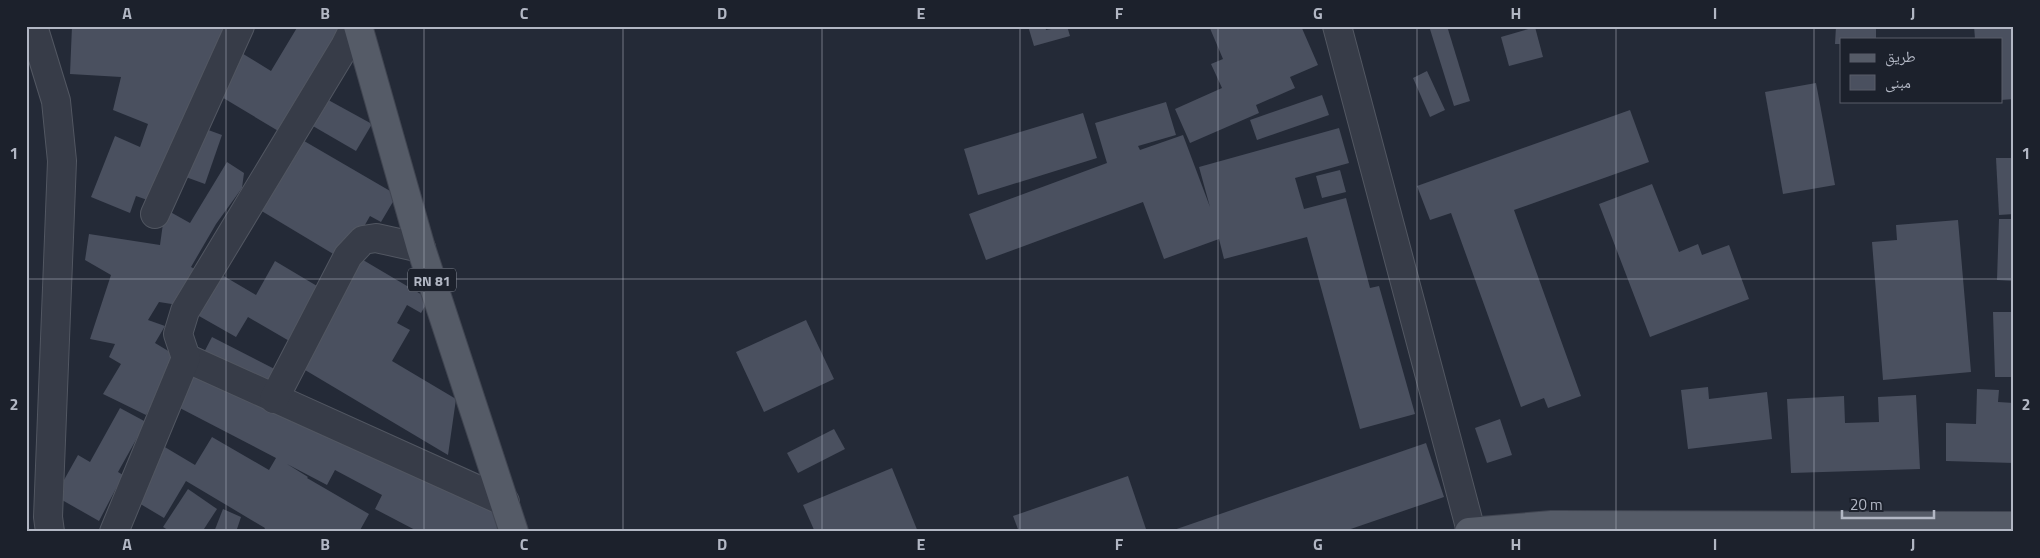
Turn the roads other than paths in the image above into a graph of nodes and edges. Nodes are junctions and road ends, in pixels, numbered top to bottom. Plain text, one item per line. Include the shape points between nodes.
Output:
1 (33, 26) edge
2 (240, 26) edge
3 (357, 26) edge
4 (1338, 26) edge
5 (155, 214) dead end
6 (421, 248) junction
7 (186, 358) junction
8 (274, 399) junction
9 (505, 502) junction
10 (2014, 526) edge
11 (1884, 528) edge
12 (117, 531) edge
13 (1470, 531) edge
14 (50, 532) edge
15 (514, 532) edge

1 - 14 street via 56,101 62,161
2 - 5 street
3 - 6 main road, RN 81
3 - 7 street via 185,311 178,334
4 - 13 street
6 - 8 street via 376,238 363,240 348,256
6 - 9 main road, RN 81
7 - 8 street
7 - 12 street
8 - 9 street
9 - 15 main road, RN 81
10 - 11 main road
11 - 13 main road via 1552,525

